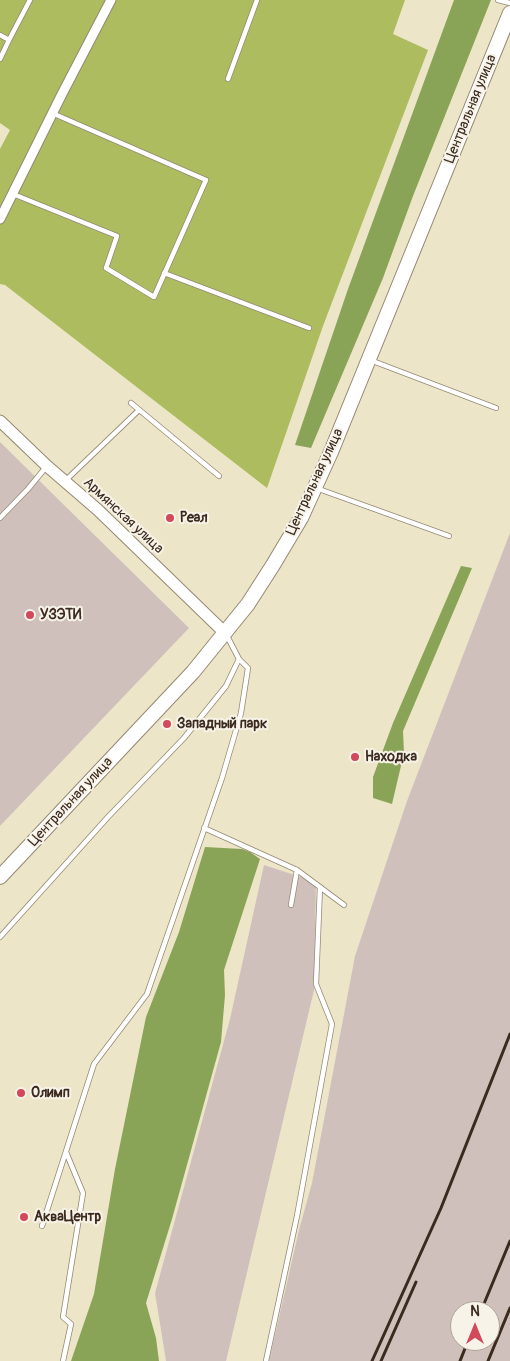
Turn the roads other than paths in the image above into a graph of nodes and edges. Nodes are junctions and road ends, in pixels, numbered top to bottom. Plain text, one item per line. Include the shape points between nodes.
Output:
1 (30, 0) edge
2 (111, 0) edge
3 (257, 0) edge
4 (498, 0) edge
5 (510, 3) edge
6 (510, 13) edge
7 (0, 35) edge
8 (9, 40) junction
9 (0, 59) edge
10 (228, 79) dead end
11 (52, 113) junction
12 (13, 194) junction
13 (0, 219) edge
14 (164, 273) junction
15 (309, 328) dead end
16 (369, 360) junction
17 (131, 403) dead end
18 (496, 408) dead end
19 (139, 410) junction
20 (0, 421) edge
21 (47, 466) junction
22 (219, 476) dead end
23 (64, 481) junction
24 (315, 487) junction
25 (0, 518) edge
26 (449, 536) dead end
27 (225, 632) junction
28 (239, 659) junction
29 (204, 828) junction
30 (297, 870) junction
31 (0, 877) edge
32 (320, 887) junction
33 (344, 905) dead end
34 (291, 906) dead end
35 (0, 937) edge
36 (66, 1151) junction
37 (42, 1226) dead end
38 (63, 1361) edge
39 (266, 1361) edge

1 - 8 lane
2 - 11 street
3 - 10 lane
4 - 5 lane
6 - 16 main road, Центральная улица
7 - 8 lane
8 - 9 lane
11 - 12 street
11 - 14 lane via 206,180
12 - 13 street
12 - 14 lane via 117,236 106,268 154,297
14 - 15 lane
16 - 18 lane
16 - 24 main road, Центральная улица
17 - 19 lane
19 - 22 lane
19 - 23 lane
20 - 21 street, Армянская улица
21 - 23 street, Армянская улица
21 - 25 lane
23 - 27 street, Армянская улица
24 - 26 lane
24 - 27 main road, Центральная улица via 273,565
27 - 28 lane
27 - 31 main road, Центральная улица via 193,672
28 - 29 lane via 248,668 241,712
28 - 35 lane via 226,686 184,738
29 - 30 lane
29 - 36 lane via 147,994 94,1064
30 - 32 lane
30 - 34 lane
32 - 33 lane
32 - 39 lane via 316,984 332,1024 297,1216
36 - 37 lane
36 - 38 lane via 83,1193 63,1317 71,1324

